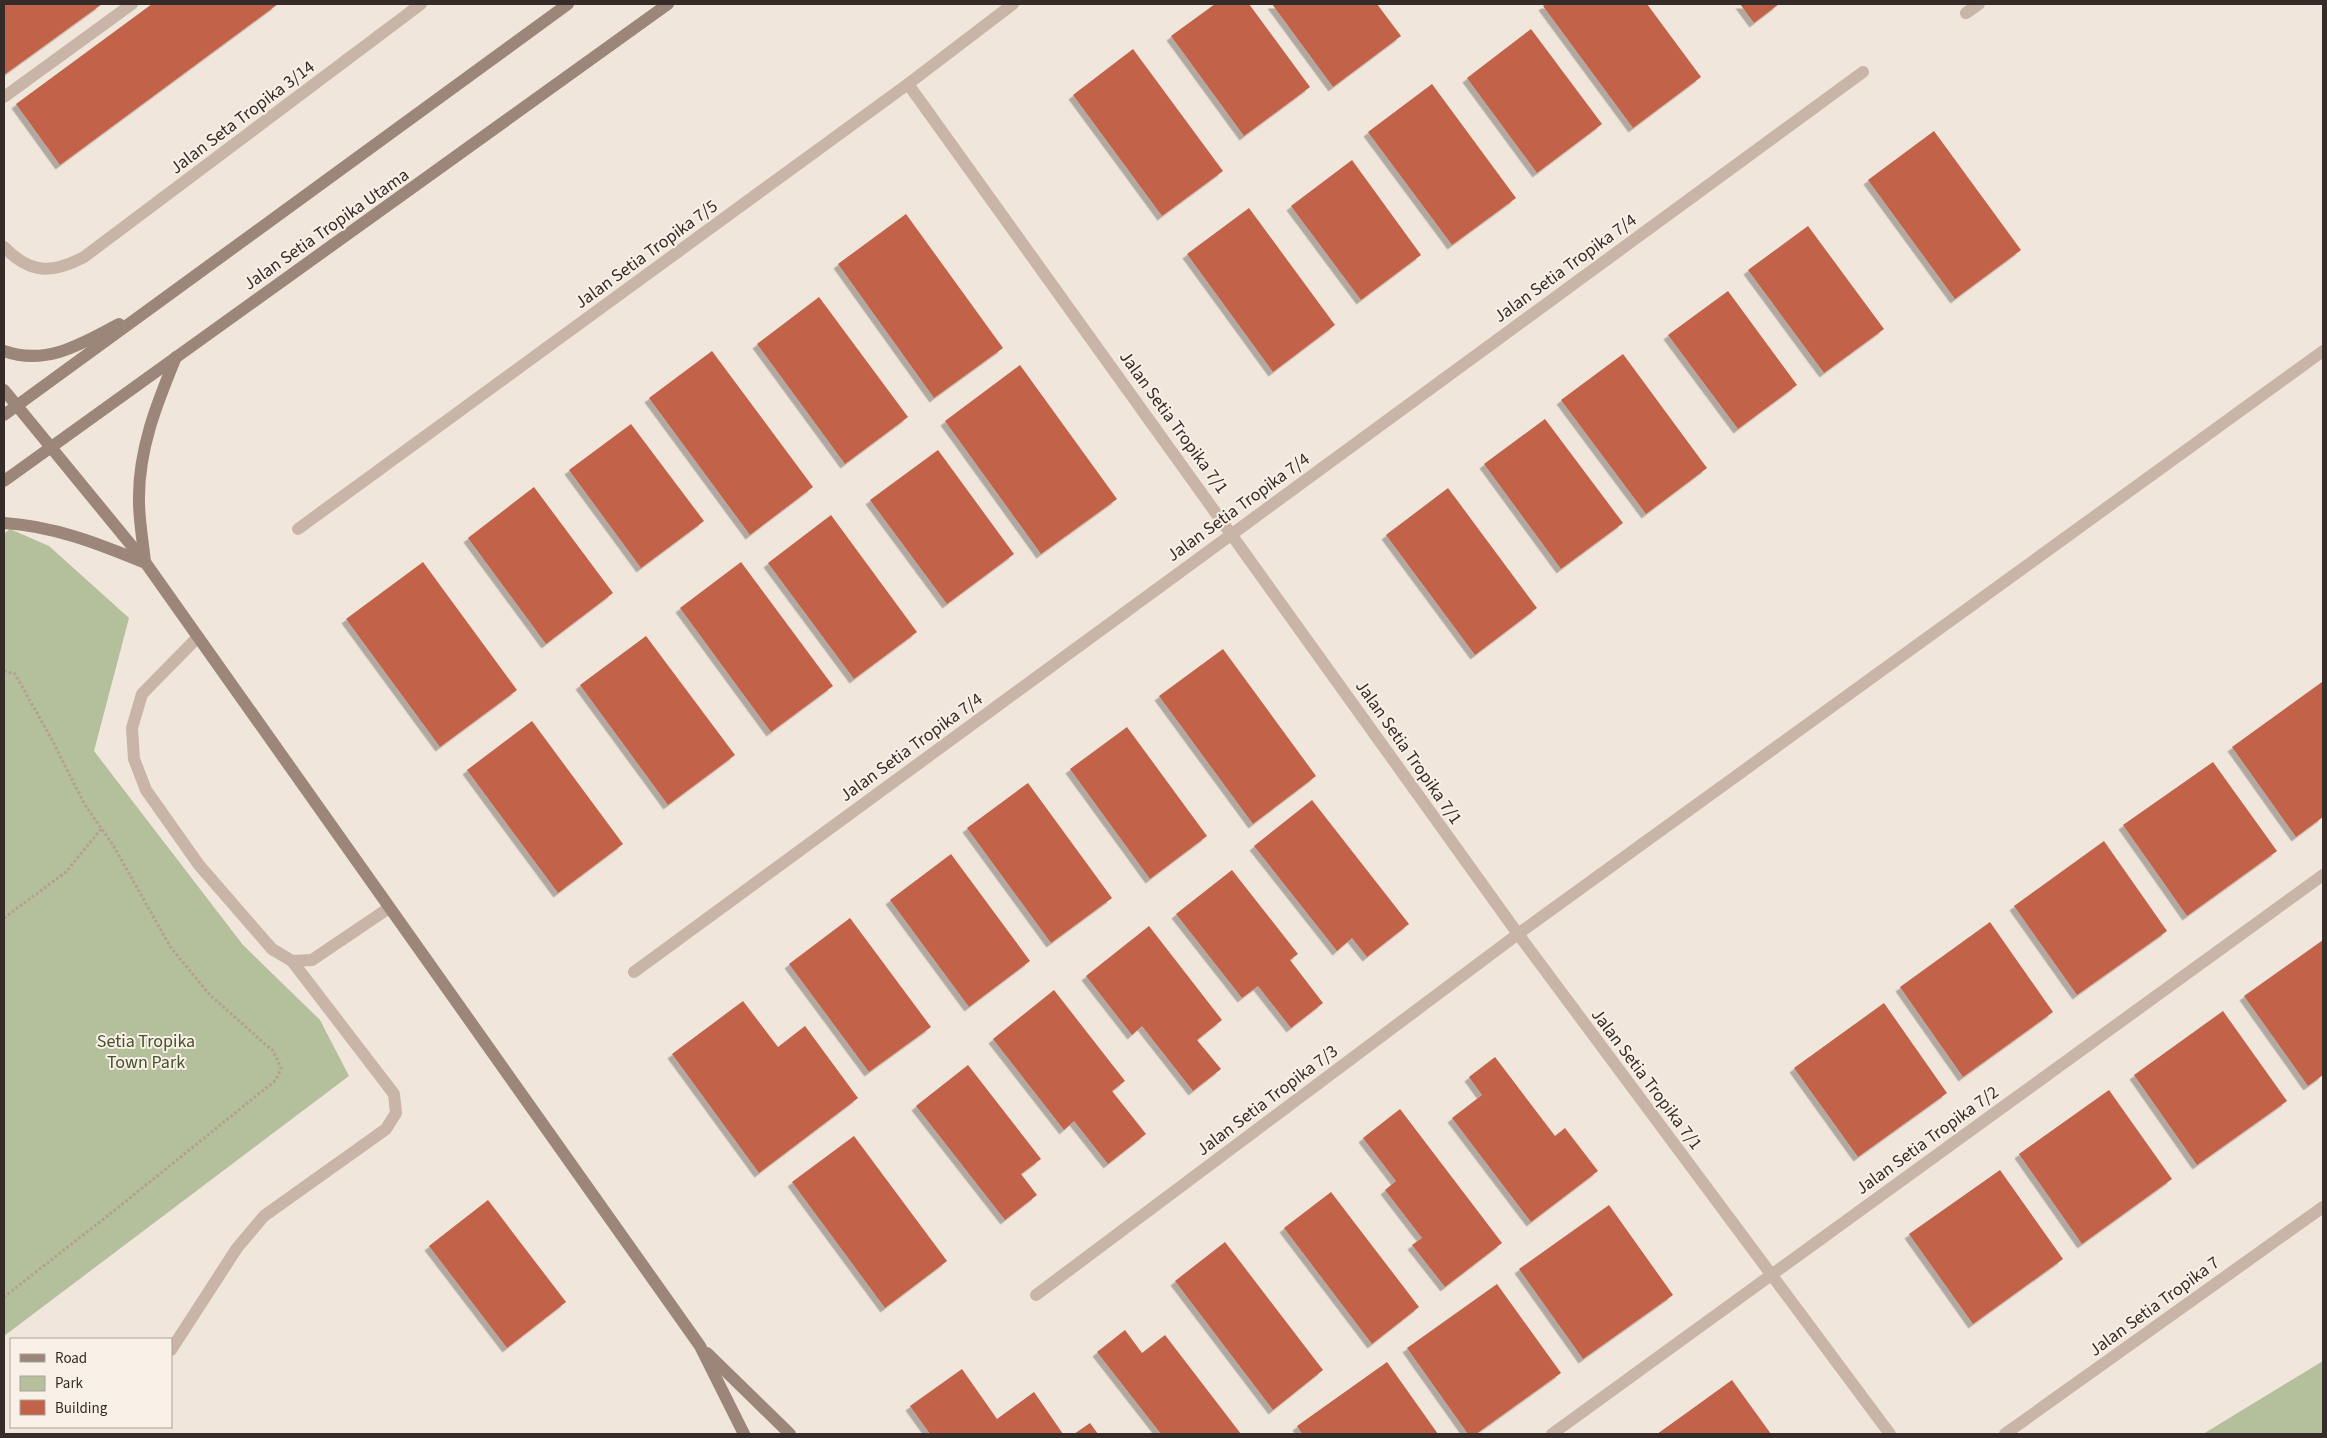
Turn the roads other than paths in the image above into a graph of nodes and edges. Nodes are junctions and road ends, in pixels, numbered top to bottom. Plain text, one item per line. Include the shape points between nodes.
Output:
1 (132, 4) edge
2 (421, 4) edge
3 (568, 4) edge
4 (668, 4) edge
5 (1013, 4) edge
6 (1978, 4) edge
7 (1966, 13) dead end
8 (1863, 72) dead end
9 (908, 84) junction
10 (4, 97) edge
11 (4, 247) edge
12 (163, 301) junction
13 (4, 351) edge
14 (2323, 351) edge
15 (176, 356) junction
16 (4, 390) edge
17 (17, 406) junction
18 (4, 415) edge
19 (50, 447) junction
20 (4, 481) edge
21 (4, 522) edge
22 (298, 529) dead end
23 (1232, 533) junction
24 (145, 562) junction
25 (198, 637) junction
26 (2323, 875) edge
27 (389, 908) junction
28 (1518, 934) junction
29 (292, 960) junction
30 (634, 972) dead end
31 (2323, 1206) edge
32 (1771, 1275) junction
33 (1036, 1295) dead end
34 (700, 1346) junction
35 (172, 1348) edge
36 (744, 1434) edge
37 (790, 1434) edge
38 (1552, 1434) edge
39 (1890, 1434) edge
40 (2005, 1434) edge

1 - 10 street
2 - 11 street, Jalan Seta Tropika 3/14 via 84,257 70,265 36,269 20,262
3 - 12 main road, Jalan Setia Tropika Utama
4 - 15 main road, Jalan Setia Tropika Utama
5 - 9 street, Jalan Setia Tropika 7/5
6 - 7 street
8 - 23 street, Jalan Setia Tropika 7/4
9 - 22 street, Jalan Setia Tropika 7/5
9 - 23 street, Jalan Setia Tropika 7/1
12 - 13 main road via 83,344 61,352 16,356
12 - 17 main road, Jalan Setia Tropika Utama
14 - 28 street, Jalan Setia Tropika 7/3
15 - 19 main road, Jalan Setia Tropika Utama
15 - 24 main road via 154,410 142,456 139,501
16 - 17 main road
17 - 18 main road, Jalan Setia Tropika Utama
17 - 19 main road
19 - 20 main road, Jalan Setia Tropika Utama
19 - 24 main road
21 - 24 main road via 51,529
23 - 28 street, Jalan Setia Tropika 7/1
23 - 30 street, Jalan Setia Tropika 7/4
24 - 25 main road
25 - 27 main road
25 - 29 street via 142,694 132,728 134,759 146,790 199,865 272,949
26 - 32 street, Jalan Setia Tropika 7/2
27 - 29 street via 312,960
27 - 34 main road
28 - 32 street, Jalan Setia Tropika 7/1
28 - 33 street, Jalan Setia Tropika 7/3
29 - 35 street via 394,1094 396,1113 386,1129 259,1221 237,1248
31 - 40 street, Jalan Setia Tropika 7
32 - 38 street, Jalan Setia Tropika 7/2
32 - 39 street, Jalan Setia Tropika 7/1
34 - 36 main road
34 - 37 main road

